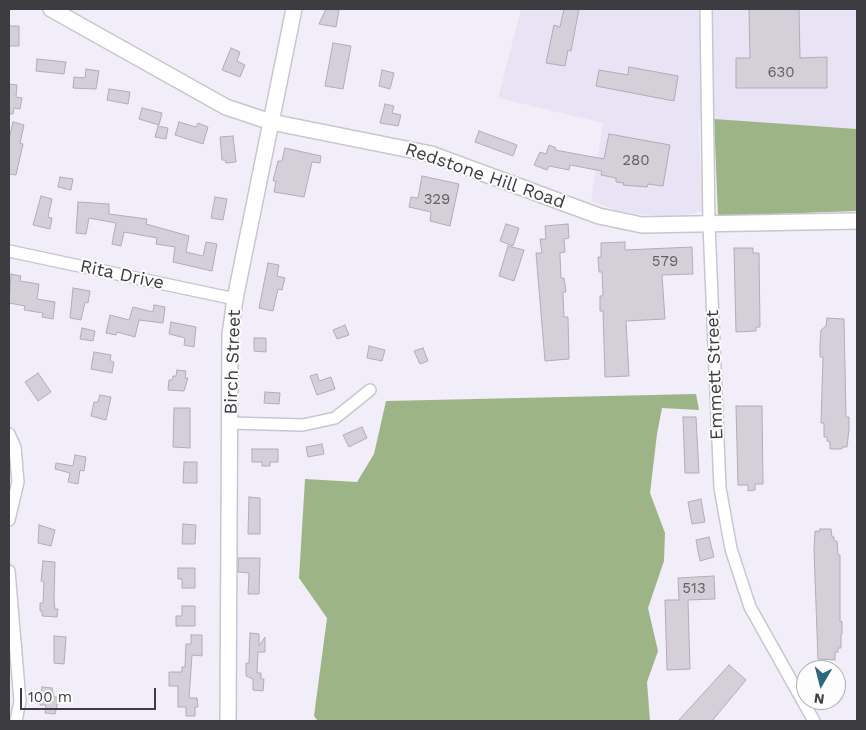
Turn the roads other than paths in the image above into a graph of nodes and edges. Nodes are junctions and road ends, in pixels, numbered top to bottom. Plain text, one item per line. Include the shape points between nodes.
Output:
1 (51, 9) edge
2 (294, 9) edge
3 (706, 9) edge
4 (271, 122) junction
5 (857, 221) edge
6 (709, 225) junction
7 (9, 252) edge
8 (235, 299) junction
9 (370, 390) dead end
10 (230, 423) junction
11 (9, 434) edge
12 (9, 520) edge
13 (9, 571) edge
14 (16, 721) edge
15 (228, 721) edge
16 (814, 721) edge

1 - 4 main road, Redstone Hill Road via 226,107
2 - 4 main road, Birch Street
3 - 6 street, Emmett Street
4 - 6 main road, Redstone Hill Road via 432,154 598,216 642,225
4 - 8 main road, Birch Street
5 - 6 main road, Redstone Hill Road
6 - 16 street, Emmett Street via 720,488 731,549 750,607
7 - 8 street, Rita Drive
8 - 10 main road, Birch Street via 230,335
9 - 10 street via 336,418 303,425
10 - 15 main road, Birch Street
11 - 12 street via 15,447 18,482
13 - 14 street via 20,701

